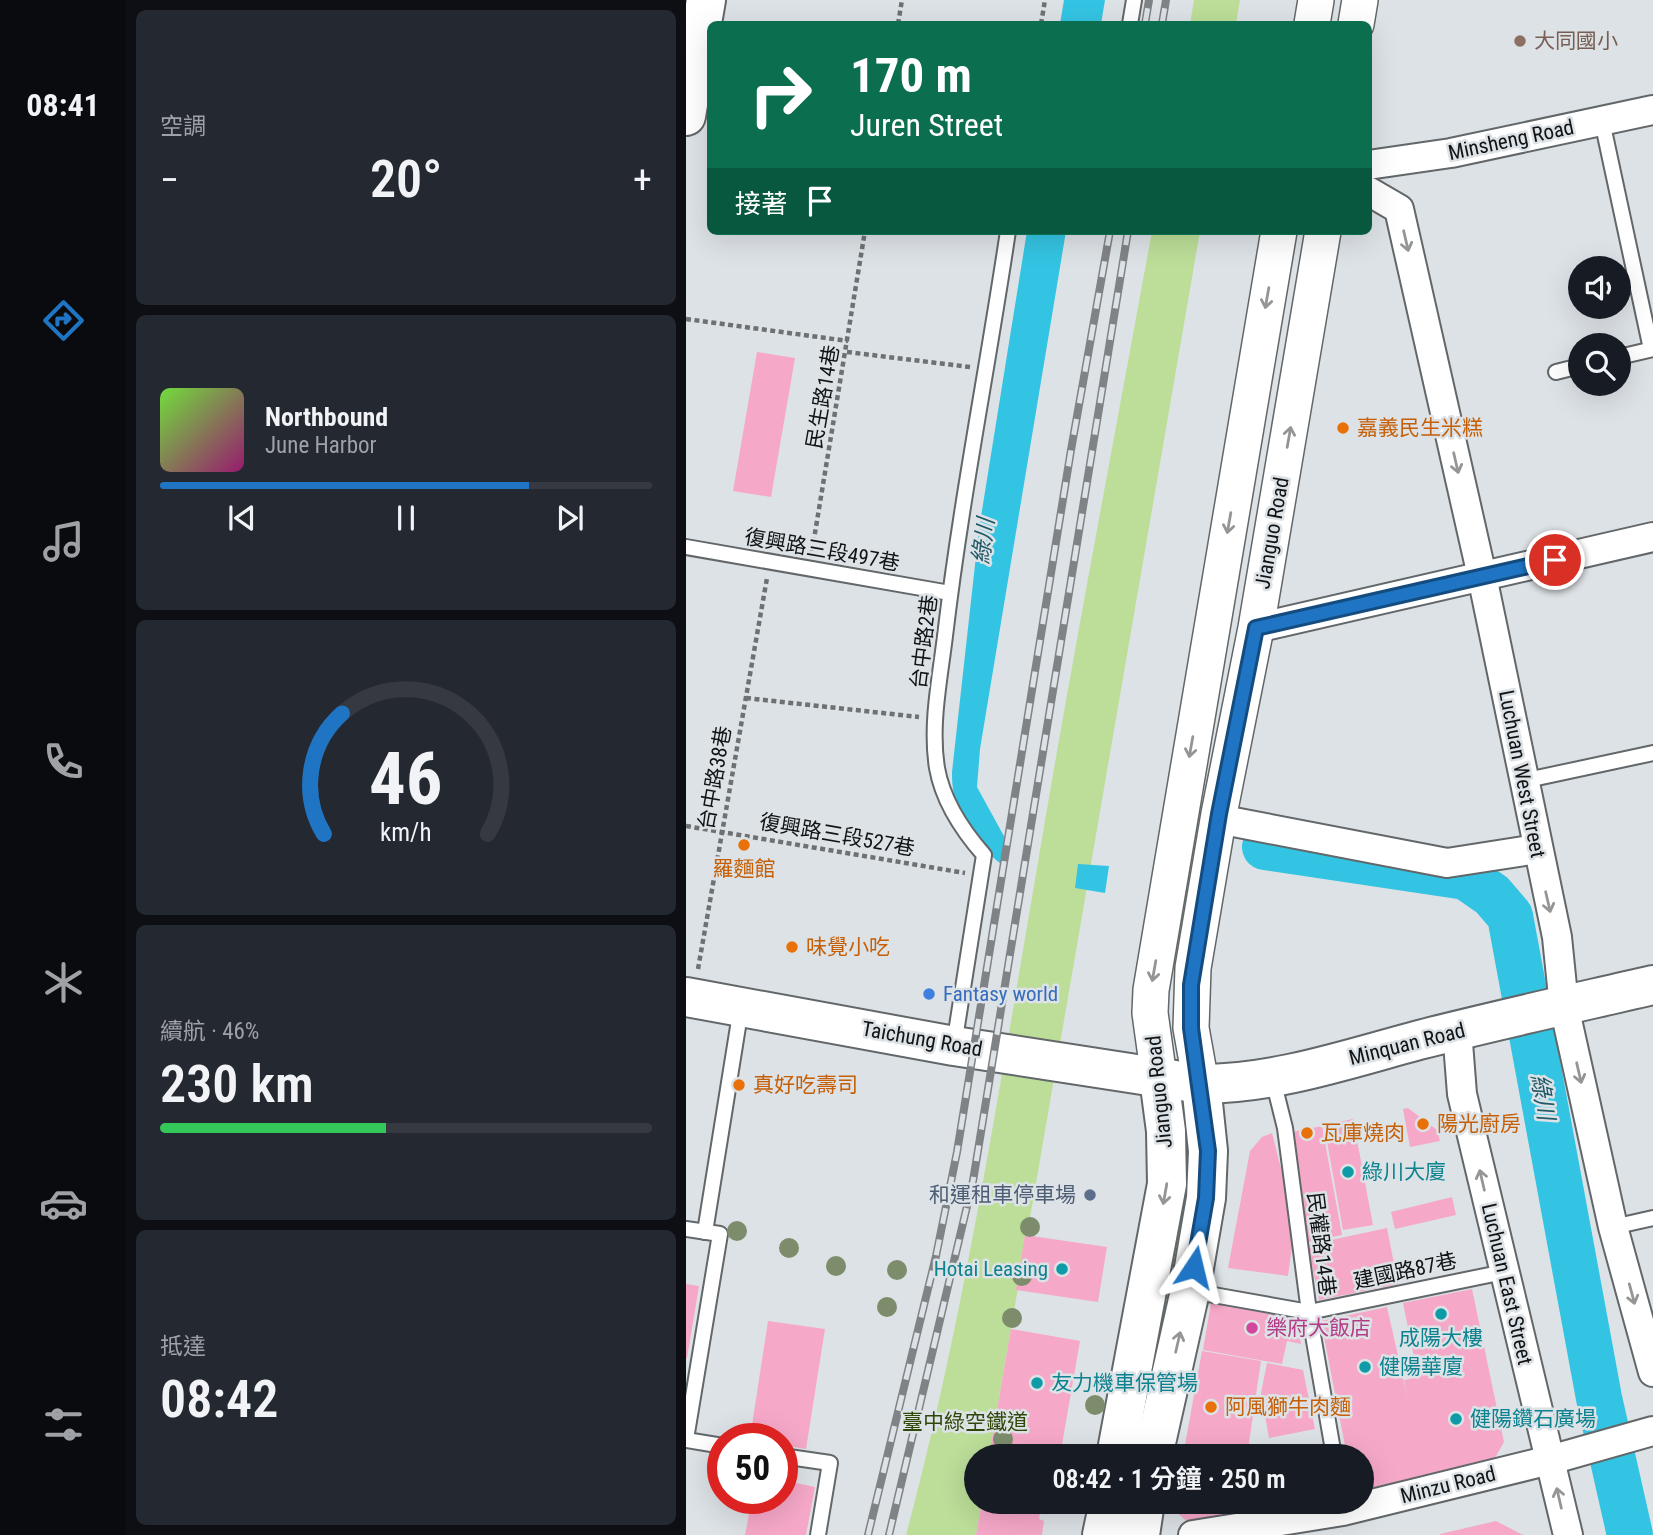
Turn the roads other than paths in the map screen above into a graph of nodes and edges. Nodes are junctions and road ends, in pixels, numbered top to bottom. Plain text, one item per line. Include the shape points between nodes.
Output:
1 (706, 0) edge
2 (1134, 0) edge
3 (1316, 0) edge
4 (1360, 0) edge
5 (1130, 21) edge
6 (1312, 21) edge
7 (1356, 21) edge
8 (696, 79) edge
9 (1653, 110) edge
10 (686, 116) edge
11 (1602, 121) junction
12 (1372, 164) edge
13 (1372, 193) edge
14 (1007, 235) edge
15 (1278, 235) edge
16 (1322, 235) edge
17 (1652, 349) edge
18 (1631, 354) edge
19 (1568, 369) edge
20 (1556, 372) dead end
21 (1653, 537) edge
22 (686, 548) edge
23 (1482, 576) junction
24 (950, 593) junction
25 (1256, 628) junction
26 (1653, 753) edge
27 (1523, 781) junction
28 (1218, 819) junction
29 (1537, 849) junction
30 (1653, 985) edge
31 (689, 998) edge
32 (742, 1006) junction
33 (1532, 1013) junction
34 (1457, 1030) junction
35 (954, 1046) junction
36 (1159, 1078) junction
37 (1273, 1078) junction
38 (1201, 1084) junction
39 (1653, 1218) edge
40 (1613, 1227) junction
41 (686, 1229) edge
42 (713, 1233) junction
43 (1504, 1272) junction
44 (1190, 1291) junction
45 (1309, 1312) junction
46 (1653, 1372) edge
47 (1650, 1432) edge
48 (686, 1439) edge
49 (707, 1443) edge
50 (1118, 1444) edge
51 (1156, 1444) edge
52 (1332, 1444) edge
53 (798, 1458) edge
54 (1550, 1460) junction
55 (1374, 1499) edge
56 (1106, 1514) edge
57 (1143, 1514) edge
58 (1301, 1514) edge
59 (818, 1535) edge
60 (1102, 1535) edge
61 (1140, 1535) edge
62 (1193, 1535) edge
63 (1568, 1535) edge

1 - 8 main road
2 - 5 lane
3 - 6 street
4 - 7 street
8 - 10 main road
9 - 11 street, Minsheng Road
11 - 12 street, Minsheng Road
11 - 17 lane
13 -> 23 street, Luchuan West Street via 1399,209
14 - 24 lane, 台中路2巷
15 -> 36 street, Jianguo Road via 1151,990
25 -> 16 street, Jianguo Road
17 - 18 lane
19 - 20 lane
21 - 23 street
22 - 24 lane, 復興路三段497巷
23 - 25 street
23 - 27 street, Luchuan West Street
24 - 35 lane, 台中路2巷 via 936,719 937,771 954,815 984,855
25 - 28 street, Jianguo Road
26 - 27 lane
27 - 29 street, Luchuan West Street
28 - 29 street via 1447,863
28 - 38 street, Jianguo Road via 1190,1001
29 -> 33 street, Luchuan West Street via 1557,937
30 - 33 main road, Minquan Road
31 - 32 main road, Taichung Road
32 - 35 main road, Taichung Road
32 - 42 lane
33 - 34 main road, Minquan Road
33 -> 40 street, Luchuan West Street
34 - 37 main road, Minquan Road
43 -> 34 street, Luchuan East Street via 1462,1094
35 - 36 main road, Taichung Road
36 - 38 main road, Minquan Road
36 -> 50 main road, Jianguo Road via 1167,1184
37 - 38 main road, Minquan Road
37 - 45 lane, 民權路14巷 via 1285,1128
38 - 44 main road, Jianguo Road via 1208,1151 1206,1198
39 - 40 lane
40 -> 46 street, Luchuan West Street
41 - 42 lane
42 - 48 lane
43 - 45 lane, 建國路87巷
43 - 54 street, Luchuan East Street
44 - 45 lane, 建國路87巷
51 -> 44 main road, Jianguo Road
45 - 52 lane, 民權路14巷
47 - 54 street, Minzu Road
48 - 49 lane
53 - 59 lane via 830,1463
54 - 55 street, Minzu Road
63 -> 54 street, Luchuan East Street
56 - 60 main road
57 - 61 main road
58 - 62 street, Minzu Road

